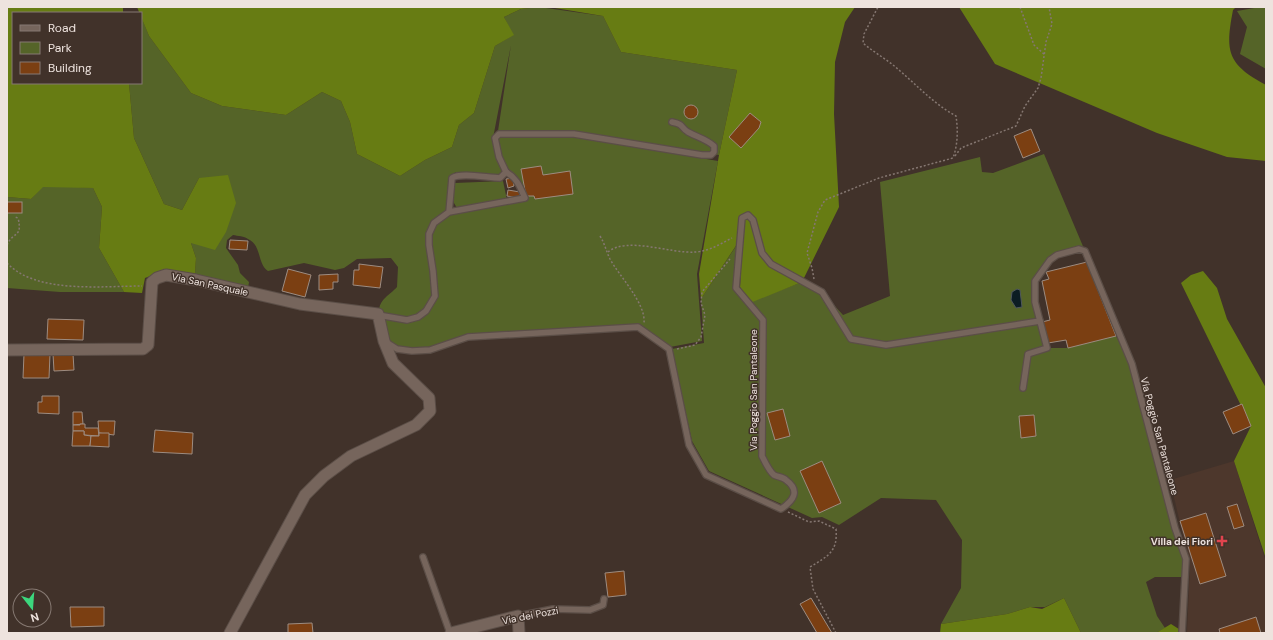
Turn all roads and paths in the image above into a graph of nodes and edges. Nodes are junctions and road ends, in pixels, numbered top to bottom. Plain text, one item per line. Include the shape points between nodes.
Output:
1 (878, 7) edge
2 (1020, 7) edge
3 (1050, 7) edge
4 (1044, 55) junction
5 (672, 122) dead end
6 (953, 158) junction
7 (506, 172) junction
8 (449, 212) junction
9 (14, 216) dead end
10 (740, 234) junction
11 (600, 236) dead end
12 (739, 244) junction
13 (7, 245) edge
14 (608, 252) junction
15 (7, 263) edge
16 (152, 286) junction
17 (812, 287) junction
18 (378, 314) junction
19 (1040, 321) junction
20 (644, 331) junction
21 (384, 342) junction
22 (669, 349) junction
23 (7, 350) edge
24 (1023, 388) dead end
25 (781, 509) junction
26 (423, 557) dead end
27 (604, 599) dead end
28 (518, 616) junction
29 (230, 633) edge
30 (450, 633) edge
31 (519, 633) edge
32 (836, 633) edge
33 (1182, 633) edge

1 - 6 path via 864,34 863,43 956,116
2 - 4 path via 1034,45
3 - 4 path via 1052,24
4 - 6 path via 1038,88 1025,106 1016,126 961,148
5 - 7 lane via 706,139 714,146 711,156 574,134 499,134 495,138 499,157
6 - 17 path via 868,181 825,200 818,212 807,253 815,281
7 - 8 lane via 500,178 457,175 452,178
7 - 8 lane, Via San Pasquale via 513,175 525,198
8 - 18 lane, Via San Pasquale via 434,223 430,234 434,296 426,311 408,320
9 - 13 path via 18,218 21,226 18,234
10 - 12 lane, Via Poggio San Pantaleone
10 - 14 path via 712,249 696,252 625,245 617,246
10 - 17 lane, Via Poggio San Pantaleone via 742,218 748,215 753,220 762,253 771,264
11 - 14 path
12 - 22 path via 731,258 702,292 704,315 701,337 695,345
12 - 25 lane, Via Poggio San Pantaleone via 736,288 762,320 762,456 774,475 786,480 793,487 794,497
14 - 20 path via 644,312
15 - 16 path via 20,274 54,285
16 - 18 street, Via San Pasquale via 152,282 157,278 166,275 300,304
16 - 23 street via 148,345 143,349
17 - 19 lane, Via Poggio San Pantaleone via 822,292 851,340 886,345
18 - 21 street
19 - 24 lane via 1047,348 1028,354
19 - 33 lane, Via Poggio San Pantaleone via 1035,302 1036,280 1050,260 1057,255 1080,249 1085,251 1132,364 1175,528 1186,559 1188,577
20 - 21 lane via 638,327 468,337 430,350 412,351 397,349
20 - 22 lane
21 - 29 street via 393,363 428,398 430,410 416,425 352,456 324,476 305,496
22 - 25 lane via 689,445 706,475
25 - 32 path via 809,522 819,521 836,529 837,540 834,549 810,567 813,589
26 - 30 lane
27 - 28 lane, Via dei Pozzi via 603,604 590,610 553,608
28 - 30 street, Via dei Pozzi
28 - 31 street

